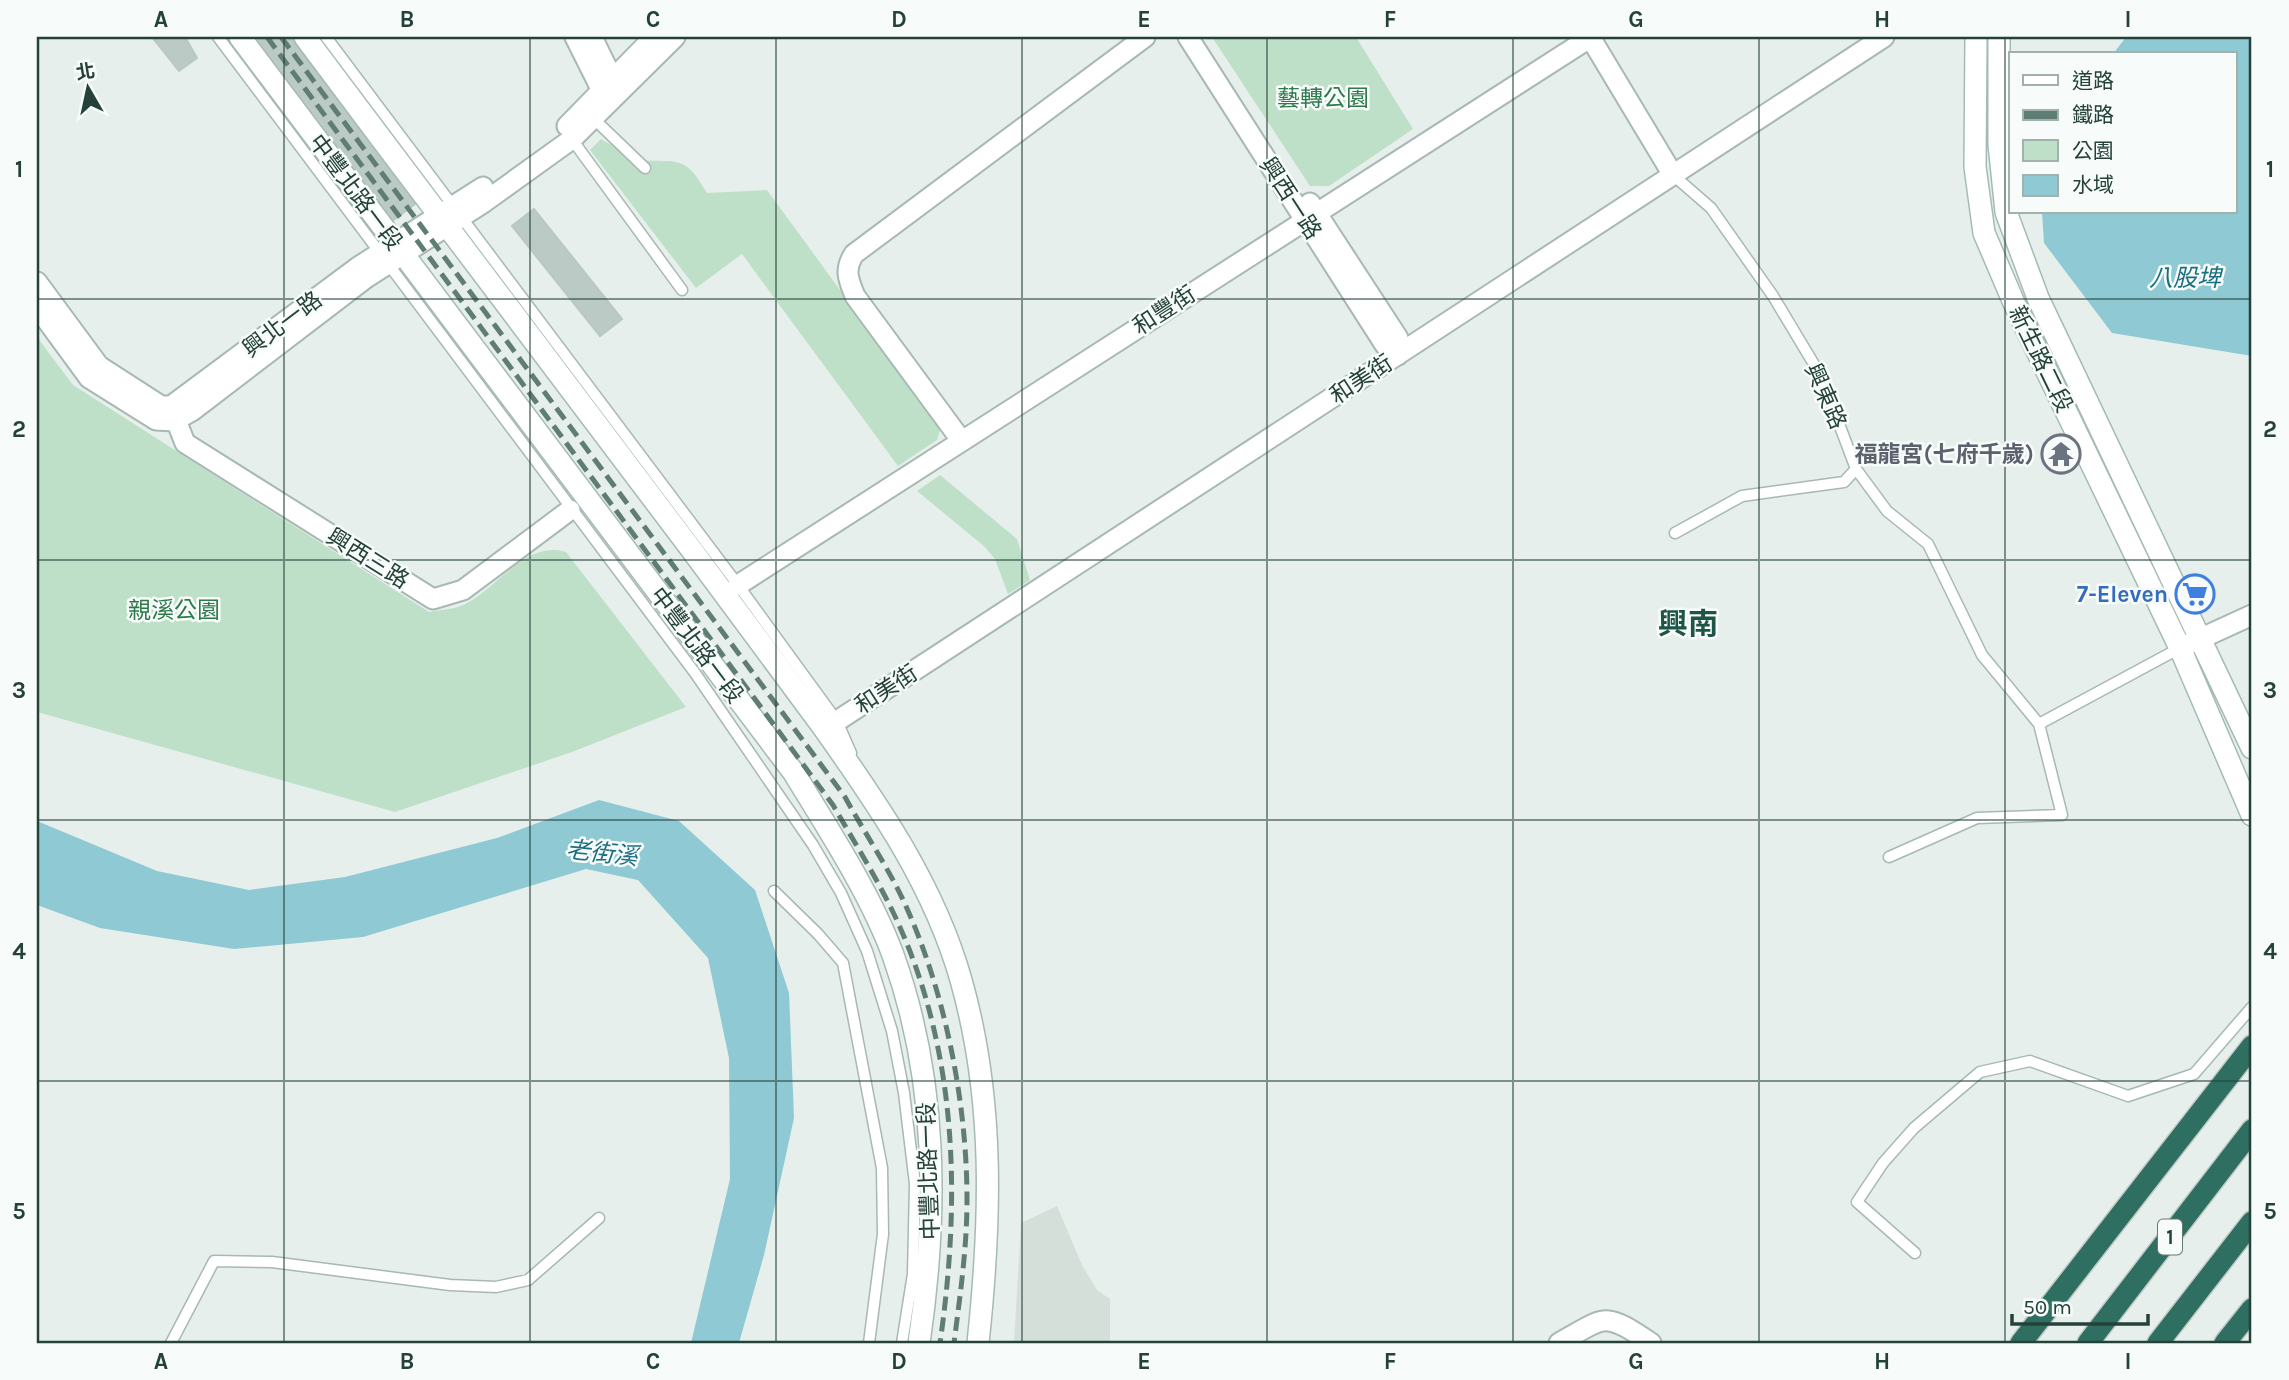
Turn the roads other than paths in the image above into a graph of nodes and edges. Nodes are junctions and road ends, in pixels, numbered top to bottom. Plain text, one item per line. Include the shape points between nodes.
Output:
1 (218, 37) edge
2 (240, 37) edge
3 (305, 37) edge
4 (326, 37) edge
5 (575, 37) edge
6 (592, 37) edge
7 (654, 37) edge
8 (675, 37) edge
9 (1145, 37) edge
10 (1188, 37) edge
11 (1204, 37) edge
12 (1590, 37) edge
13 (1884, 37) edge
14 (1976, 37) edge
15 (1999, 37) edge
16 (610, 88) junction
17 (593, 118) junction
18 (568, 134) junction
19 (645, 169) dead end
20 (1673, 175) junction
21 (450, 216) junction
22 (1311, 216) junction
23 (391, 253) junction
24 (37, 282) edge
25 (682, 290) dead end
26 (37, 307) edge
27 (1398, 355) junction
28 (172, 413) junction
29 (961, 440) junction
30 (1856, 469) junction
31 (570, 510) junction
32 (1675, 533) dead end
33 (738, 585) junction
34 (2252, 615) edge
35 (2201, 638) junction
36 (2180, 648) junction
37 (837, 721) junction
38 (2039, 724) junction
39 (2252, 748) edge
40 (865, 786) junction
41 (2252, 815) edge
42 (1889, 858) dead end
43 (774, 891) dead end
44 (2252, 1007) edge
45 (2252, 1046) edge
46 (2252, 1130) edge
47 (599, 1218) dead end
48 (2252, 1222) edge
49 (1915, 1253) dead end
50 (2252, 1309) edge
51 (172, 1343) edge
52 (869, 1343) edge
53 (902, 1343) edge
54 (919, 1343) edge
55 (978, 1343) edge
56 (1559, 1343) edge
57 (1651, 1343) edge
58 (2021, 1343) edge
59 (2088, 1343) edge
60 (2158, 1343) edge
61 (2225, 1343) edge

1 - 23 lane, 中豐北路一段
2 - 23 main road, 中豐北路一段
3 - 21 main road
4 - 21 lane
5 - 16 street
6 - 16 street
7 - 16 street
8 - 16 street
9 - 29 street via 854,254 847,265 855,296
10 - 22 street, 興西一路
11 - 22 street
12 - 20 street, 興東路
12 - 22 street, 和豐街
13 - 20 street, 和美街
14 - 36 main road, 新生路二段 via 1975,167 1984,233
15 - 35 main road, 新生路二段 via 1999,144 2006,212 2038,298
16 - 17 street
16 - 18 street
17 - 18 street
17 - 19 lane
18 - 21 street
18 - 25 lane
20 - 27 street, 和美街
20 - 30 lane, 興東路 via 1711,208 1773,296 1821,376
21 - 23 street
21 - 33 lane
21 - 40 main road
22 - 27 street, 興西一路 via 1385,345
22 - 29 street, 和豐街
23 - 28 street via 193,410
23 - 31 lane, 中豐北路一段
23 - 54 main road, 中豐北路一段 via 794,773 839,846 892,953 913,1018 927,1102 932,1172 931,1242
24 - 28 street, 興西三路 via 99,366
26 - 28 street via 89,378 156,420
27 - 37 street, 和美街
28 - 31 street, 興西三路 via 185,443 433,599 463,590
29 - 33 street, 和豐街
30 - 32 lane via 1844,482 1742,496
30 - 38 lane, 興東路 via 1887,511 1928,544 1983,655
31 - 53 lane, 中豐北路一段 via 695,673 813,845 867,951 892,1031 915,1184 913,1274
33 - 37 lane
34 - 35 street
35 - 36 street
35 - 39 main road, 新生路二段
36 - 38 lane
36 - 41 main road, 新生路二段
37 - 40 lane
38 - 42 lane via 2062,815 1977,818
40 - 55 main road via 888,818 930,896 961,979 977,1057 989,1167 988,1255
43 - 52 lane via 843,963 882,1168 883,1234
44 - 49 lane via 2194,1074 2128,1096 2030,1061 1980,1072 1914,1128 1857,1202
45 - 58 highway
46 - 59 highway, 1
47 - 51 lane via 528,1280 495,1287 272,1262 214,1261
48 - 60 highway
50 - 61 highway
56 - 57 street via 1600,1320 1618,1321

